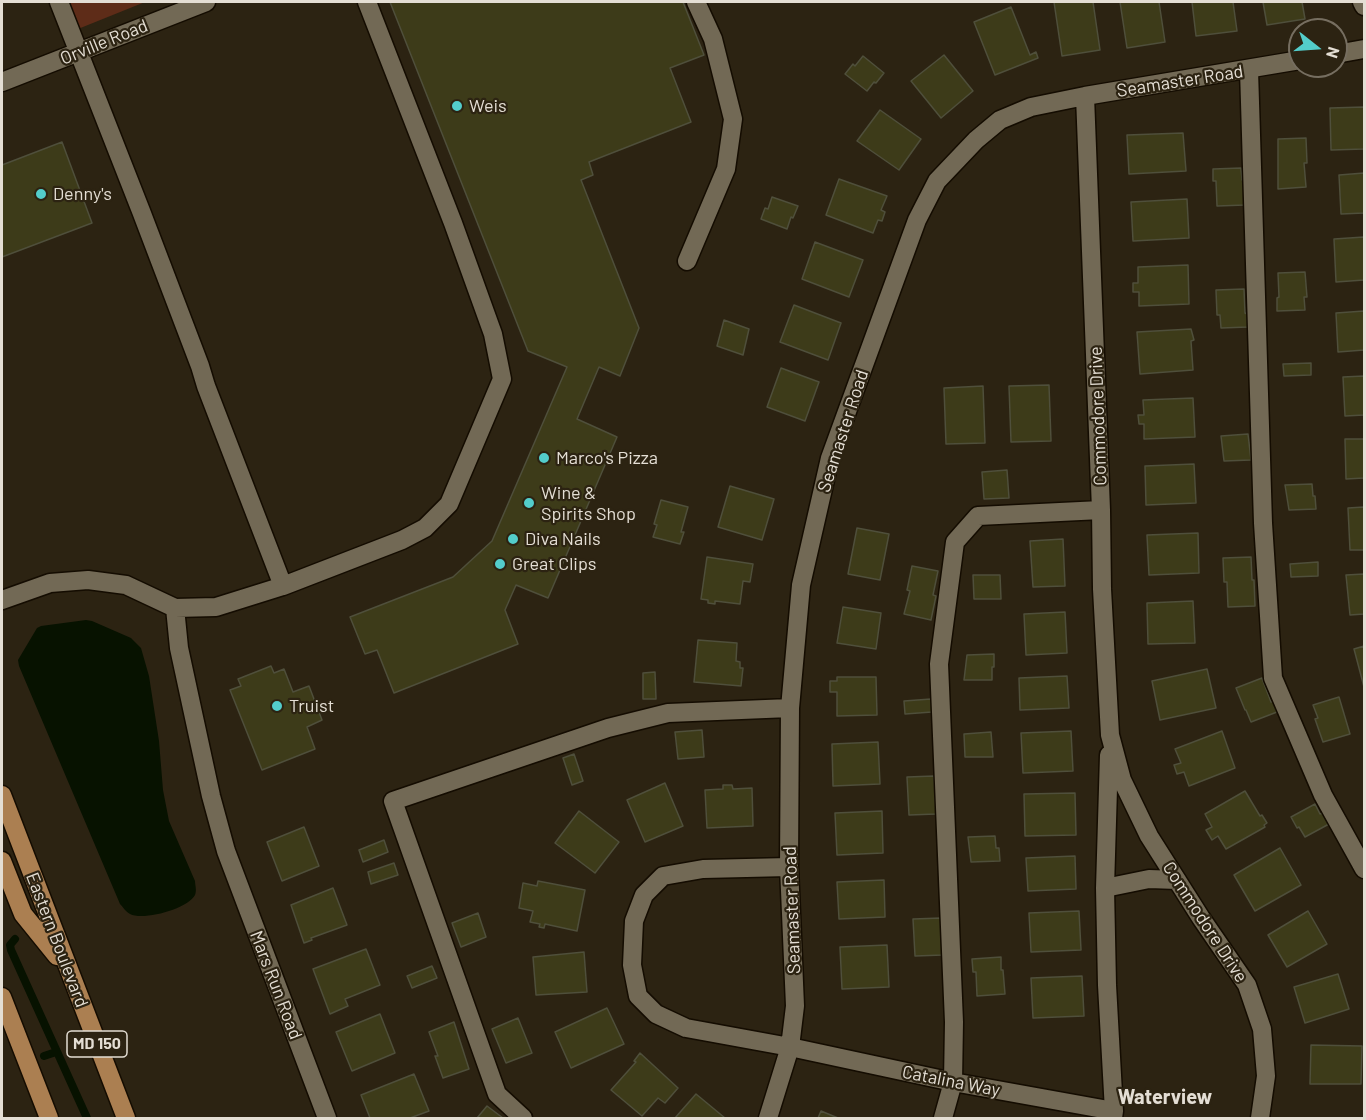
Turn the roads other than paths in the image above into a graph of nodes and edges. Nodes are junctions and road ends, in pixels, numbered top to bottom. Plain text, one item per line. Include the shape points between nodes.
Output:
1 (59, 2) edge
2 (206, 2) edge
3 (367, 2) edge
4 (696, 2) edge
5 (1362, 2) edge
6 (1365, 6) edge
7 (1365, 49) edge
8 (78, 52) junction
9 (1348, 52) edge
10 (1288, 62) edge
11 (1249, 70) junction
12 (2, 82) edge
13 (1085, 96) junction
14 (687, 261) dead end
15 (1101, 510) junction
16 (283, 586) junction
17 (2, 600) edge
18 (175, 608) junction
19 (790, 708) junction
20 (1110, 735) junction
21 (2, 795) edge
22 (2, 861) edge
23 (789, 867) junction
24 (1365, 869) edge
25 (1177, 880) junction
26 (1106, 888) junction
27 (68, 969) junction
28 (2, 998) edge
29 (790, 1047) junction
30 (953, 1082) junction
31 (1113, 1115) edge
32 (49, 1119) edge
33 (126, 1119) edge
34 (327, 1119) edge
35 (523, 1119) edge
36 (768, 1119) edge
37 (943, 1119) edge
38 (1260, 1119) edge

1 - 8 street
2 - 8 street, Orville Road
3 - 16 street via 493,334 502,379 449,504 425,528
4 - 14 street via 713,39 733,119 726,169
5 - 6 street
7 - 9 street
8 - 12 street, Orville Road
8 - 16 street
10 - 11 street, Seamaster Road
11 - 13 street, Seamaster Road
11 - 24 street via 1263,523 1273,678 1323,795
13 - 15 street, Commodore Drive
13 - 19 street, Seamaster Road via 1031,106 1000,120 937,181 917,220 830,458 801,585
15 - 20 street, Commodore Drive
15 - 30 street via 978,516 955,542 939,664 954,1022
16 - 18 street via 216,607
17 - 18 street via 50,583 88,580 126,585
18 - 34 street, Mars Run Road via 179,648 210,796 226,851
19 - 23 street, Seamaster Road
19 - 35 street via 668,713 608,728 393,801 497,1094
20 - 25 street, Commodore Drive via 1122,780 1149,836
20 - 26 street, Commodore Drive
21 - 27 main road, Eastern Boulevard / MD 150
22 - 27 main road via 23,914
23 - 29 street, Seamaster Road via 795,1006
23 - 29 street, Catalina Way via 703,869 663,876 644,895 633,921 632,965 638,996 656,1014 686,1028
25 - 26 street via 1149,879
25 - 38 street, Commodore Drive via 1247,985 1262,1029 1266,1076
26 - 31 street, Commodore Drive
27 - 33 main road, Eastern Boulevard / MD 150
28 - 32 main road
29 - 30 street, Catalina Way
29 - 36 street, Seamaster Road
30 - 31 street, Catalina Way
30 - 37 street

